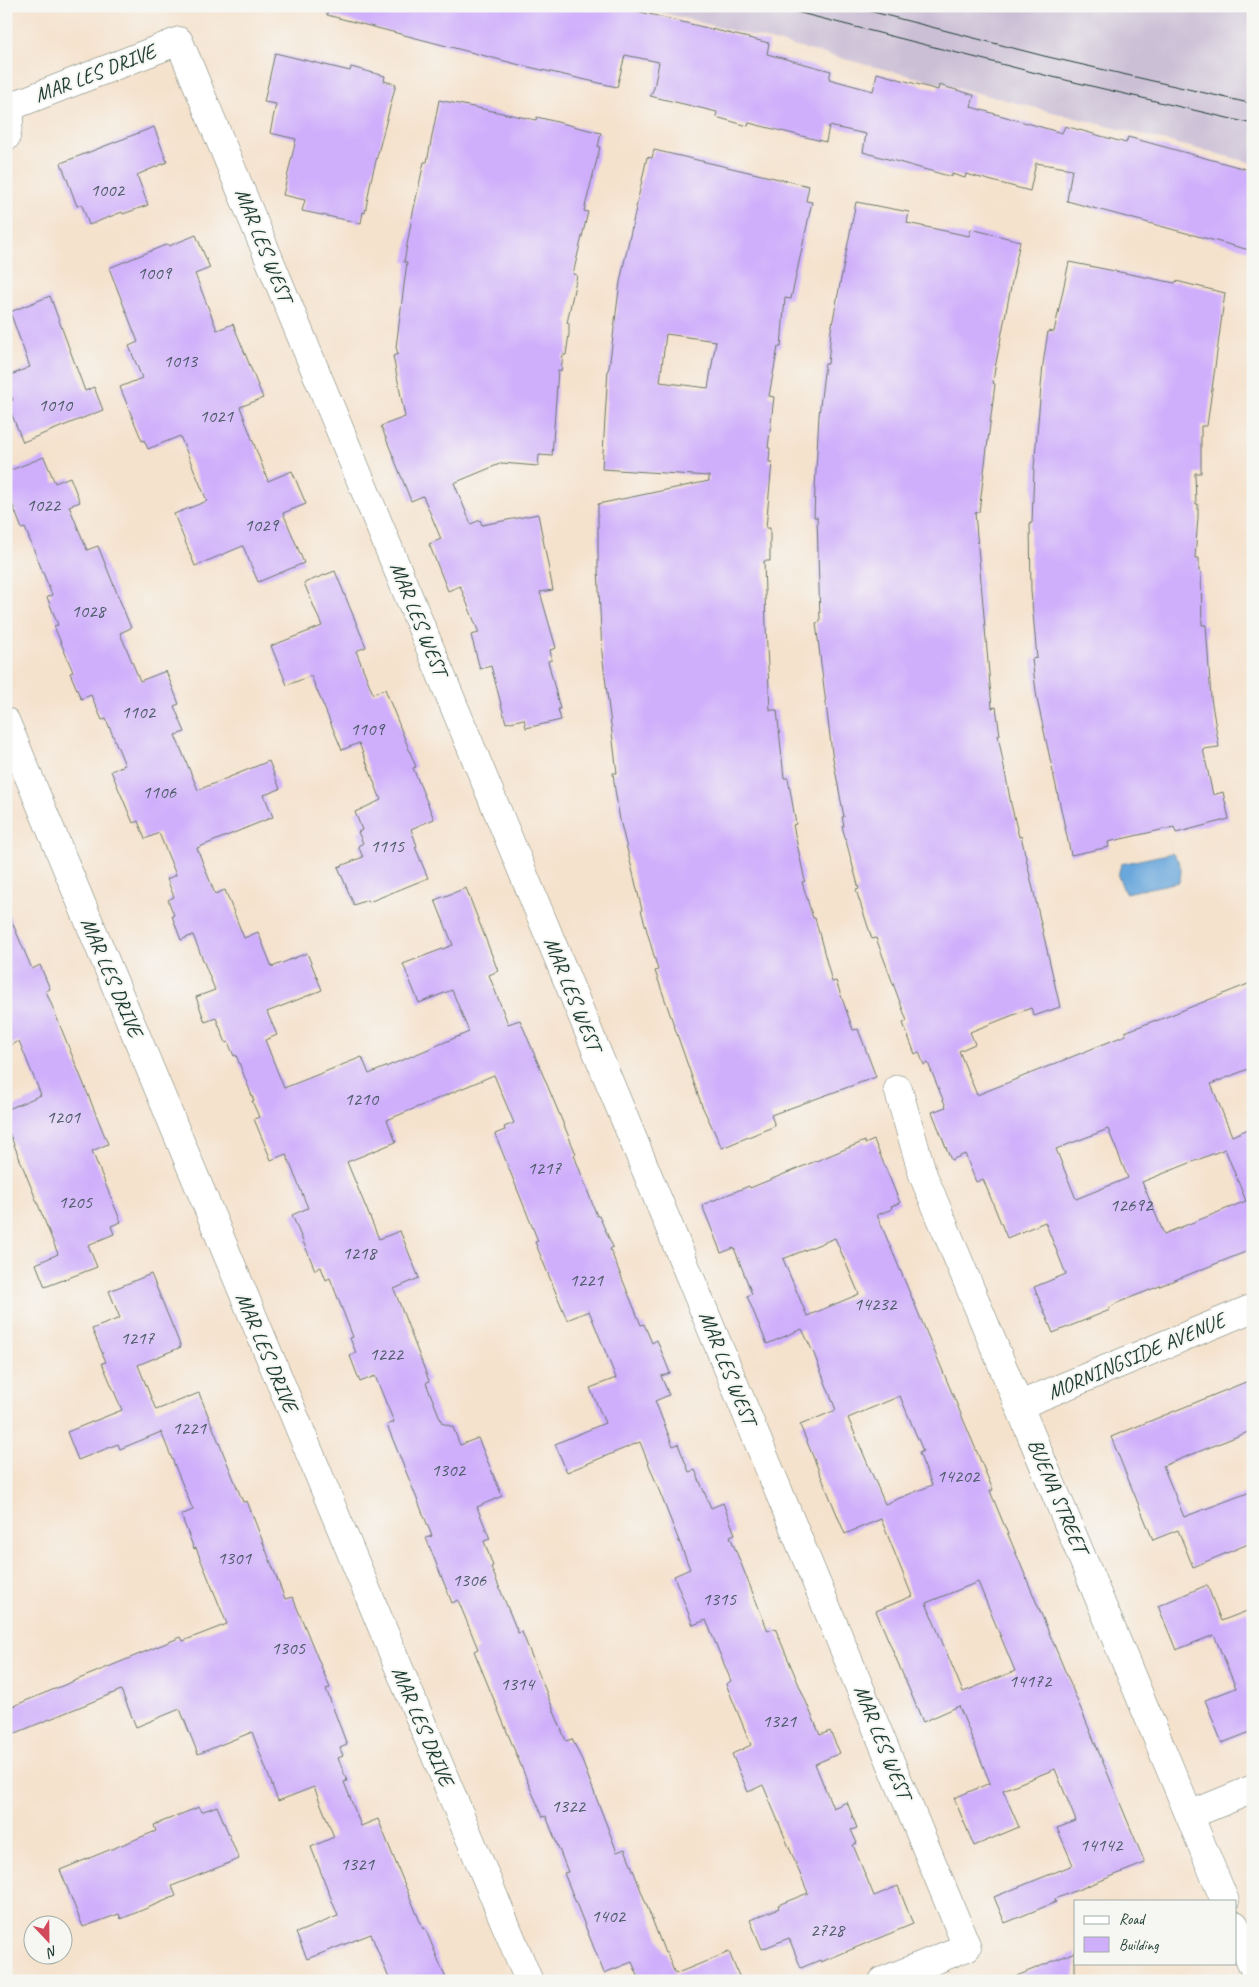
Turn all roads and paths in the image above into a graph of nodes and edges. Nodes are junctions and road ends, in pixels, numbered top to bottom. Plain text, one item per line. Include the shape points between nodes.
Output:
1 (179, 40) joint
2 (6, 136) edge
3 (6, 722) edge
4 (898, 1089) dead end
5 (1253, 1308) edge
6 (1020, 1405) junction
7 (1253, 1788) edge
8 (1190, 1815) junction
9 (1225, 1900) edge
10 (1236, 1927) edge
11 (1253, 1967) edge
12 (528, 1981) edge
13 (883, 1981) edge

1 - 2 street, MAR LES DRIVE via 12,106
1 - 13 street, MAR LES WEST via 967,1947
3 - 12 street, MAR LES DRIVE
4 - 6 street, BUENA STREET via 923,1175
5 - 6 street, MORNINGSIDE AVENUE
6 - 8 street, BUENA STREET
7 - 8 street
8 - 9 street, BUENA STREET
10 - 11 street

